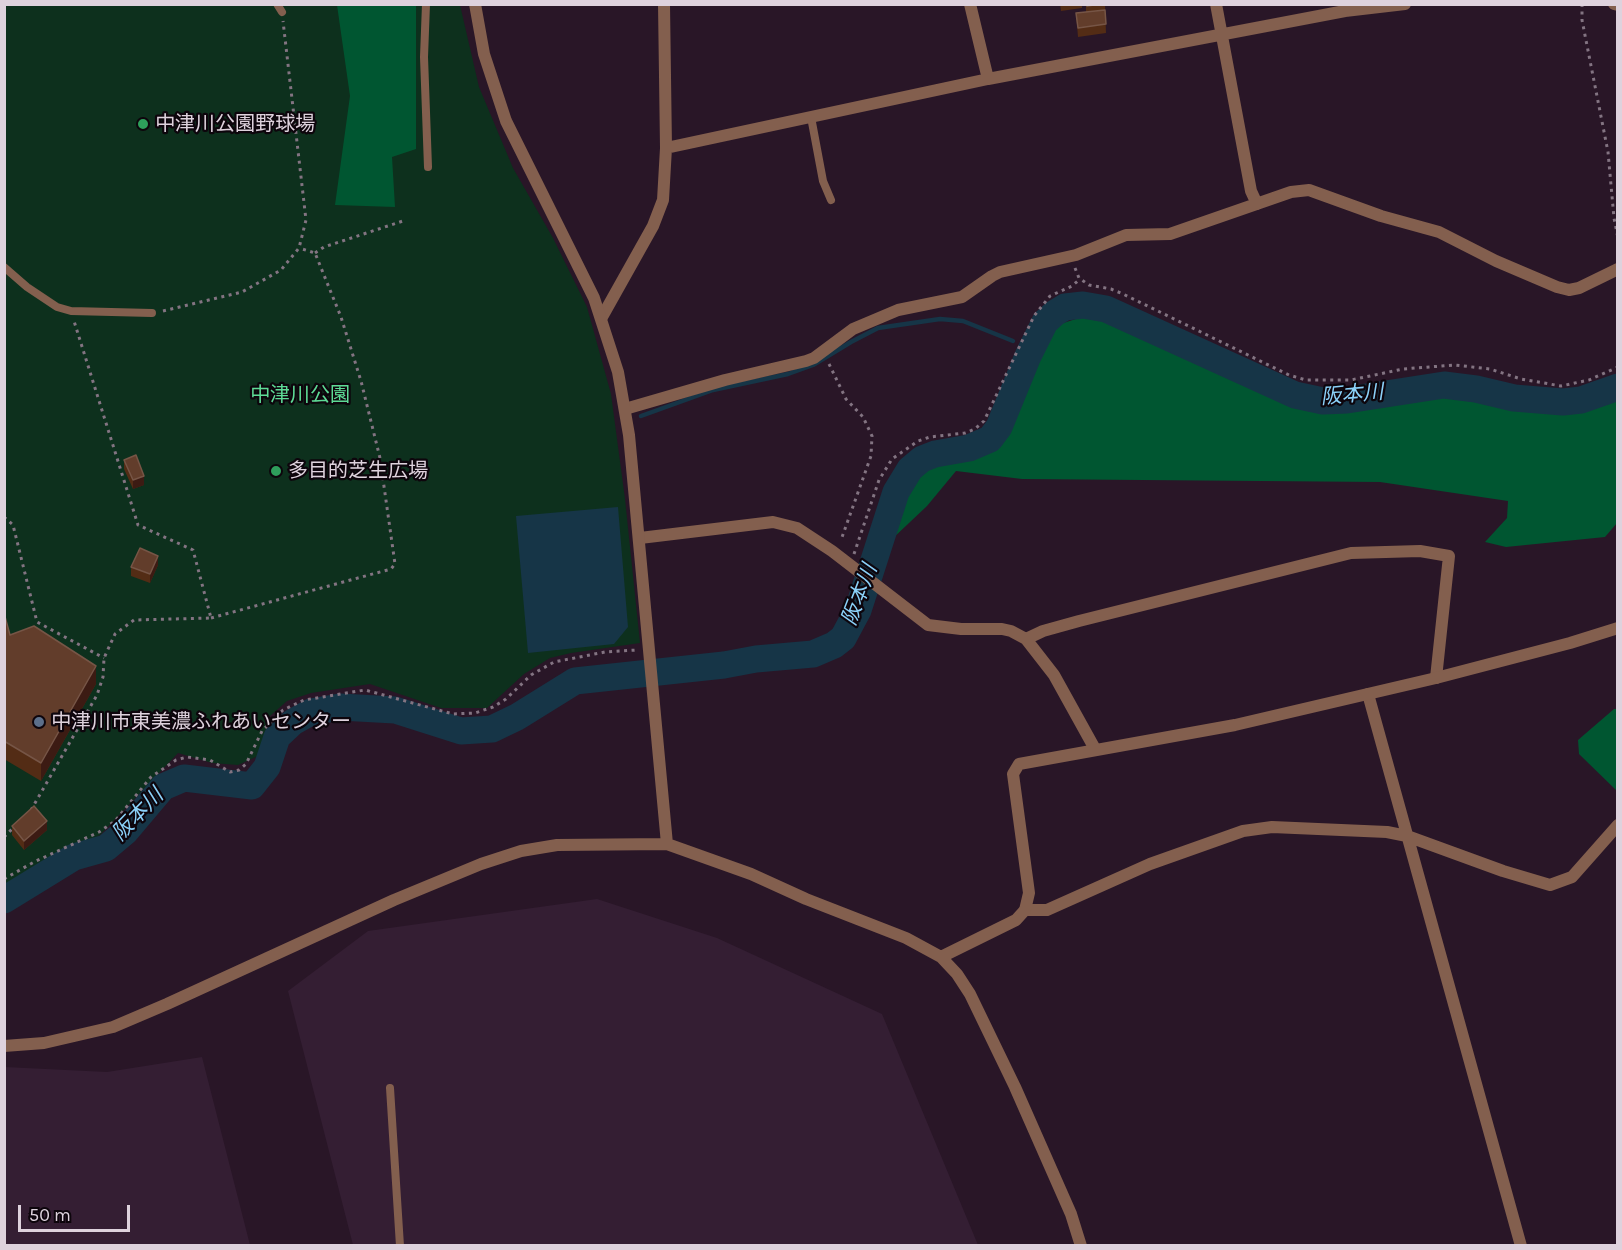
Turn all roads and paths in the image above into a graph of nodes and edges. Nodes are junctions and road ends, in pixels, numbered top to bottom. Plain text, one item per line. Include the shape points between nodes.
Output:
1 (426, 4) edge
2 (475, 4) edge
3 (664, 4) edge
4 (970, 4) edge
5 (1216, 4) edge
6 (1405, 4) edge
7 (1582, 4) edge
8 (279, 8) edge
9 (1222, 36) junction
10 (988, 79) junction
11 (812, 117) junction
12 (666, 148) junction
13 (428, 167) dead end
14 (831, 200) dead end
15 (1257, 204) junction
16 (406, 220) dead end
17 (1617, 238) edge
18 (299, 248) junction
19 (315, 253) junction
20 (1071, 256) junction
21 (4, 267) edge
22 (1617, 269) edge
23 (1080, 279) junction
24 (71, 311) junction
25 (152, 313) joint
26 (602, 317) junction
27 (828, 363) dead end
28 (1617, 367) edge
29 (625, 409) junction
30 (4, 517) edge
31 (640, 538) junction
32 (832, 551) junction
33 (851, 566) junction
34 (211, 618) junction
35 (1617, 628) edge
36 (1026, 639) junction
37 (650, 653) junction
38 (104, 658) junction
39 (1436, 678) junction
40 (1368, 694) junction
41 (1095, 749) junction
42 (30, 812) edge
43 (22, 820) edge
44 (1617, 825) edge
45 (1407, 836) junction
46 (4, 837) edge
47 (667, 844) junction
48 (4, 879) edge
49 (1025, 910) junction
50 (941, 957) junction
51 (4, 1046) edge
52 (390, 1088) dead end
53 (400, 1245) edge
54 (1081, 1245) edge
55 (1521, 1245) edge

1 - 13 lane
2 - 26 street via 484,54 506,121
3 - 12 street
4 - 10 street
5 - 9 street
6 - 9 street via 1345,11
7 - 17 path via 1608,152
8 - 18 path via 306,220
9 - 10 street
9 - 15 street via 1251,191
10 - 11 street
11 - 12 street
11 - 14 lane via 822,181
12 - 26 street via 660,211
15 - 20 street via 1170,234 1126,235
15 - 22 street via 1310,190 1439,232 1496,261 1569,290
16 - 19 path
18 - 19 path
18 - 25 path via 281,270 242,292
19 - 34 path via 361,381 380,458 395,564 391,569
20 - 23 path
20 - 29 street via 1000,272 962,297 878,318 853,329 806,361
21 - 24 lane via 42,298
23 - 28 path via 1123,294 1306,380 1351,380 1403,369 1455,365 1561,386 1589,380
23 - 33 path via 1050,296 1034,316 984,421 965,433 918,441 892,459 879,480
24 - 25 lane
24 - 34 path via 138,525 193,550
26 - 29 street
27 - 32 path via 846,399 863,417 872,436 862,482 840,543
29 - 31 street
30 - 38 path via 14,525 37,622
31 - 32 street via 773,522 797,528
31 - 37 street
32 - 33 street
33 - 36 street via 928,625 1002,629
34 - 38 path via 134,620 115,634
35 - 39 street
36 - 39 street via 1079,621 1351,553 1419,551 1449,556
36 - 41 street via 1054,675
37 - 47 street
37 - 48 path via 605,652 554,662 531,675 506,699 475,713 453,714 365,690 304,700 283,710 262,731 239,770 230,772 210,760 176,760 151,777 115,821
38 - 42 path via 97,695
39 - 40 street
40 - 41 street via 1235,725
40 - 45 street
41 - 49 street via 1027,761 1019,764 1013,774 1029,893
43 - 46 path
44 - 45 street via 1572,877 1550,885
45 - 49 street via 1272,827 1243,831 1150,864 1047,910
45 - 55 street
47 - 50 street via 751,874 906,938
47 - 51 street via 556,845 521,851 394,900 113,1027 44,1044
49 - 50 street via 1016,920
50 - 54 street via 970,994 1071,1214
52 - 53 lane

